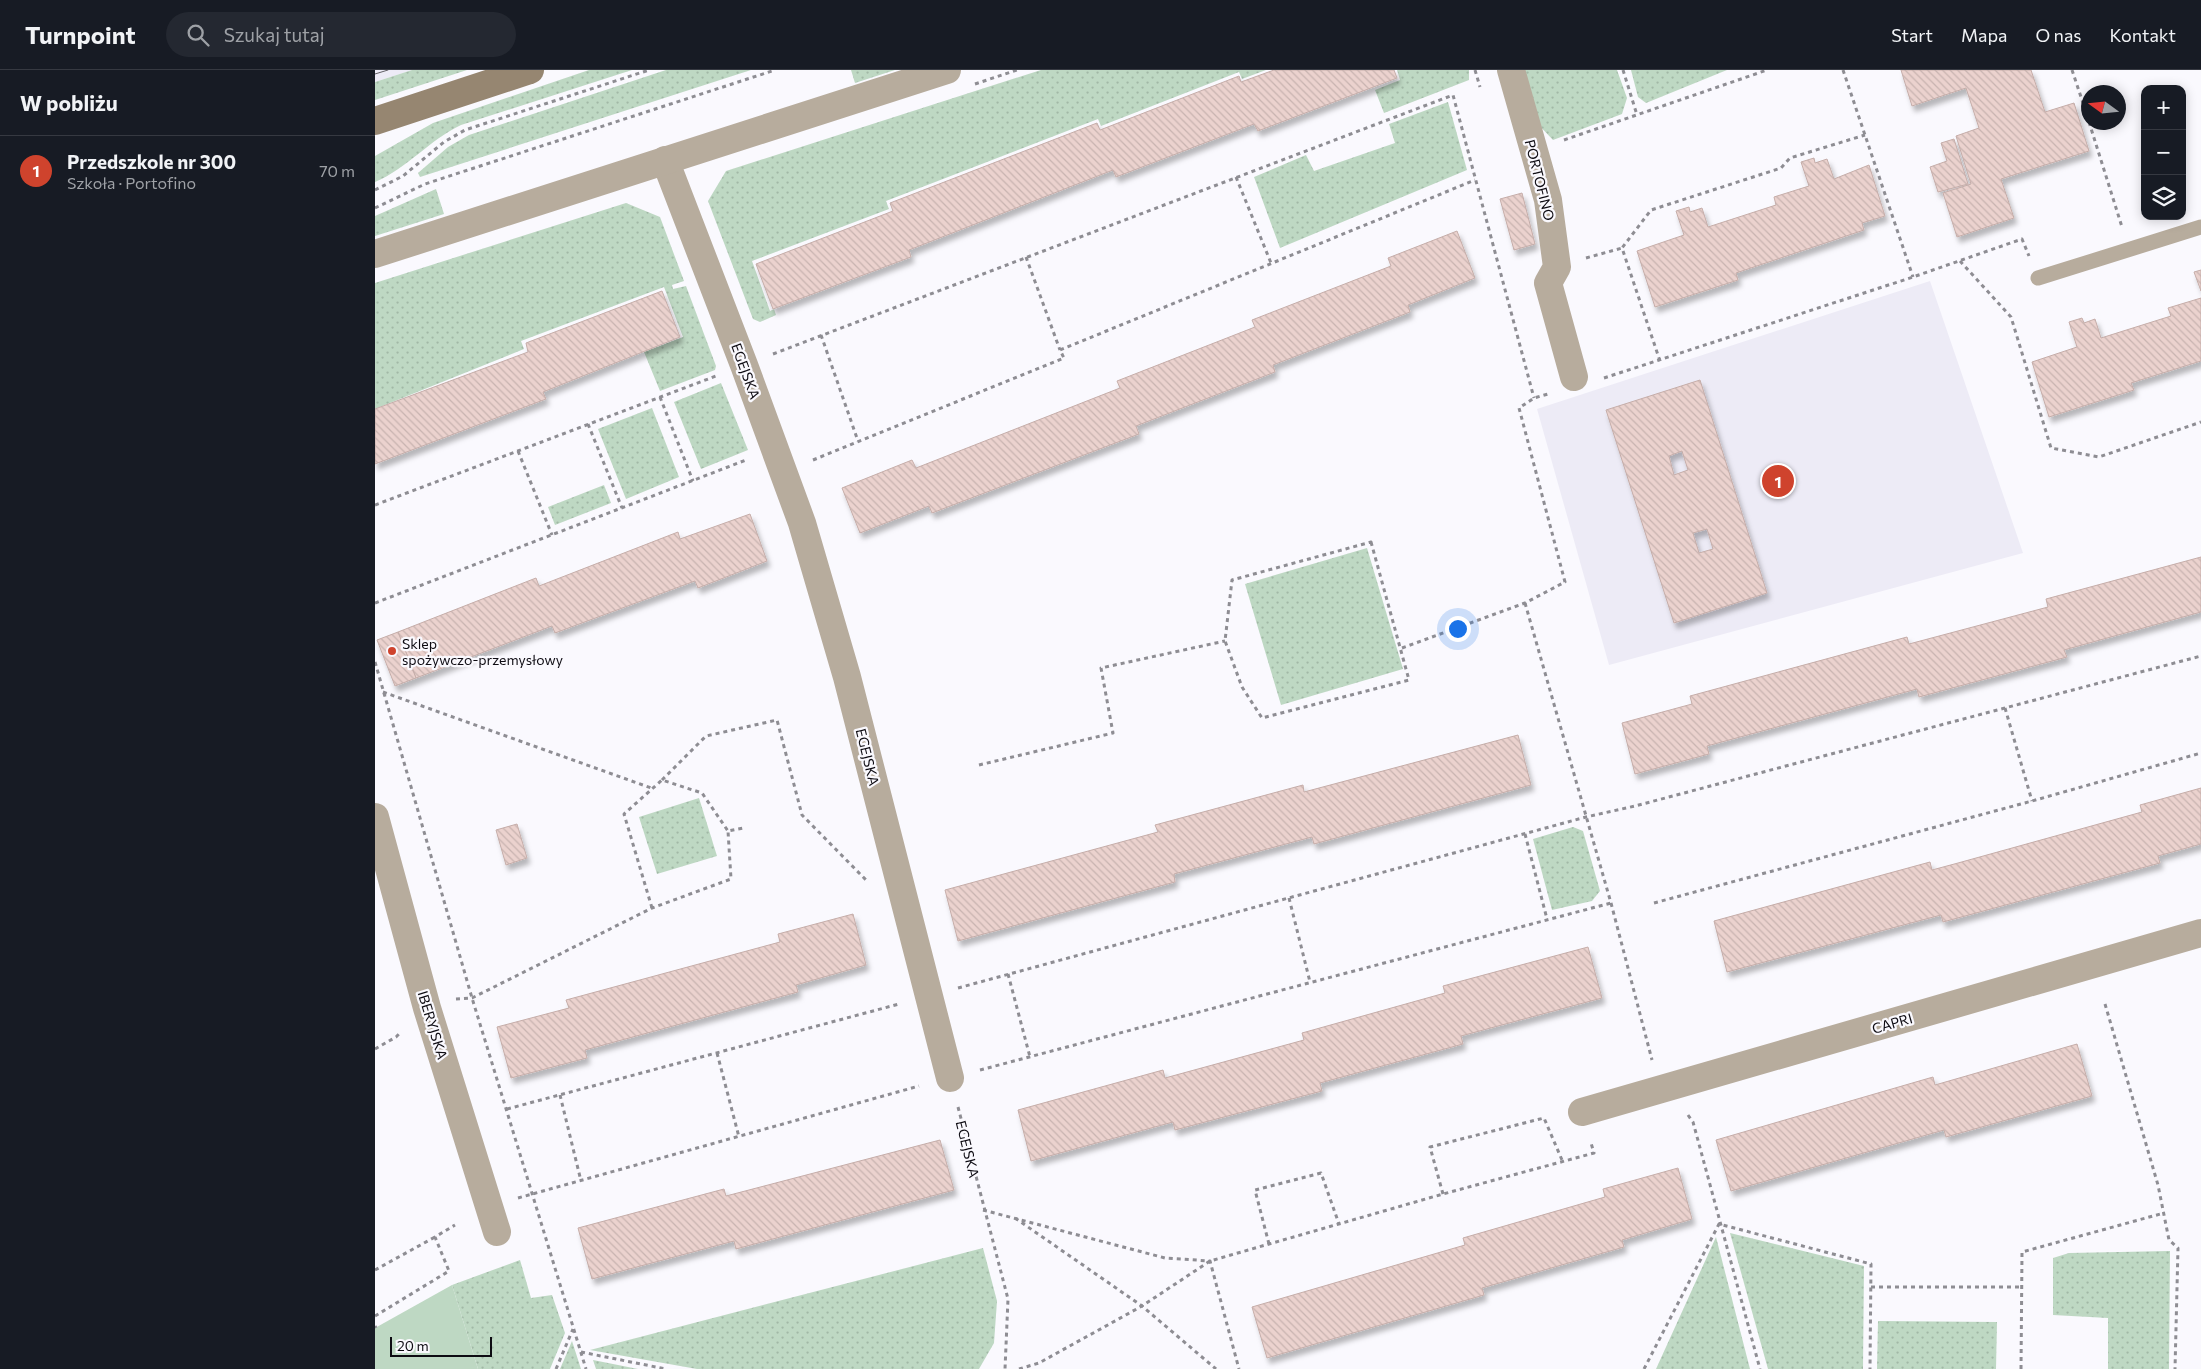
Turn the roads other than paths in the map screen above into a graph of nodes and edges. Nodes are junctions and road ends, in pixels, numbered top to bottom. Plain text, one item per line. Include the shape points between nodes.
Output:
1 (530, 70) edge
2 (947, 70) edge
3 (1511, 70) edge
4 (375, 121) edge
5 (665, 160) junction
6 (2201, 227) edge
7 (375, 254) edge
8 (2038, 278) road end
9 (1585, 379) road end
10 (375, 817) edge
11 (2201, 933) edge
12 (950, 1078) road end
13 (1582, 1112) dead end
14 (497, 1232) dead end

1 - 4 main road
2 - 5 street
3 - 9 street, PORTOFINO via 1547,200 1557,266 1548,283
5 - 7 street
5 - 12 street, EGEJSKA via 801,522 847,677
6 - 8 lane
10 - 14 street, IBERYJSKA via 424,999
11 - 13 street, CAPRI

